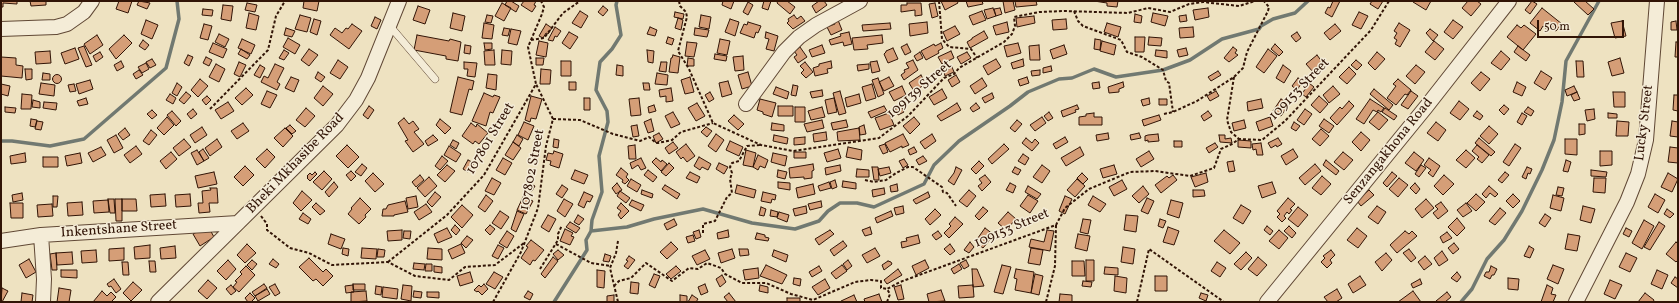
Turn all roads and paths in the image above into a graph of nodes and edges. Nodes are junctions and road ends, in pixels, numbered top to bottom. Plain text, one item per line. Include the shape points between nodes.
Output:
1 (92, 1) edge
2 (285, 1) edge
3 (399, 1) edge
4 (542, 1) edge
5 (580, 1) edge
6 (679, 1) edge
7 (860, 1) edge
8 (938, 1) edge
9 (1255, 1) edge
10 (1264, 1) edge
11 (1389, 1) edge
12 (1509, 1) edge
13 (1657, 1) edge
14 (1074, 11) junction
15 (389, 25) junction
16 (1, 30) edge
17 (531, 40) junction
18 (977, 58) junction
19 (1234, 77) junction
20 (435, 79) dead end
21 (536, 84) junction
22 (746, 104) dead end
23 (210, 109) dead end
24 (1173, 112) junction
25 (1164, 114) dead end
26 (553, 119) junction
27 (712, 123) junction
28 (1239, 139) junction
29 (761, 145) junction
30 (865, 180) dead end
31 (956, 206) dead end
32 (254, 208) junction
33 (238, 223) junction
34 (562, 225) dead end
35 (1056, 225) junction
36 (703, 233) dead end
37 (41, 235) junction
38 (618, 240) dead end
39 (1, 241) edge
40 (524, 244) junction
41 (556, 244) junction
42 (388, 262) junction
43 (611, 266) junction
44 (540, 269) dead end
45 (614, 286) junction
46 (887, 289) junction
47 (42, 302) edge
48 (158, 302) edge
49 (493, 302) edge
50 (618, 302) edge
51 (888, 302) edge
52 (1046, 302) edge
53 (1137, 302) edge
54 (1224, 302) edge
55 (1267, 302) edge
56 (1576, 302) edge

1 - 16 street via 84,12 67,24
2 - 23 path via 276,16 268,50
3 - 15 street, Bheki Mkhasibe Road
4 - 17 path via 544,7
5 - 17 path via 563,13 548,35
6 - 27 path via 687,17 678,51 689,69
7 - 22 street via 816,24 799,37 784,52
8 - 18 path via 942,39 949,47 972,49
9 - 14 path, 109139 Street via 1239,6 1203,2 1189,4 1170,12 1148,8 1128,13
10 - 19 path via 1269,7 1268,10 1247,52 1243,68
11 - 28 path, 109153 Street via 1371,30 1285,121 1262,140
12 - 55 street, Senzangakhona Road
13 - 56 street, Lucky Street via 1646,140 1640,167 1627,202
14 - 18 path, 109139 Street via 1039,12 1014,17 1015,26 1012,34 1004,42
14 - 24 path via 1083,26 1121,40 1127,52 1142,57 1163,70 1169,83
15 - 20 lane
15 - 32 street, Bheki Mkhasibe Road via 368,78 356,100 337,125
17 - 21 path via 528,47
18 - 29 path, 109139 Street via 944,78 908,116 879,138 793,151
19 - 24 path via 1197,101
19 - 28 path via 1227,120 1231,132
21 - 26 path, 107802 Street
21 - 42 path, 107801 Street via 484,175 447,215
24 - 25 path
26 - 27 path via 580,120 613,134 640,141 649,136 658,144 672,140 681,132
26 - 40 path, 107802 Street via 546,146 538,208
27 - 29 path, 109139 Street
28 - 35 path, 109153 Street via 1221,149 1214,168 1190,176 1155,171 1130,172 1089,189 1065,208
29 - 36 path via 747,146 739,161 730,166 732,194 727,197 715,221 703,224
30 - 31 path via 886,180 908,167 913,167 942,187 943,192 947,193
32 - 33 street, Bheki Mkhasibe Road
32 - 42 path via 268,224 267,230 290,248 309,253 332,265
33 - 37 street, Inkentshane Street
33 - 48 street, Bheki Mkhasibe Road
34 - 41 path
35 - 46 path, 109153 Street
35 - 52 path via 1055,266
37 - 39 street, Inkentshane Street
37 - 47 street via 44,279
38 - 43 path
40 - 42 path via 495,265 465,267 449,280 415,276
40 - 49 path, 107802 Street
41 - 43 path via 591,264
41 - 44 path
43 - 45 path
45 - 46 path via 619,280 630,278 646,263 672,281 689,268 698,269 707,263 721,268 725,274 742,283 766,283 813,300 855,282 881,281 881,288
45 - 50 path
46 - 51 path via 890,294
53 - 54 path via 1148,250

